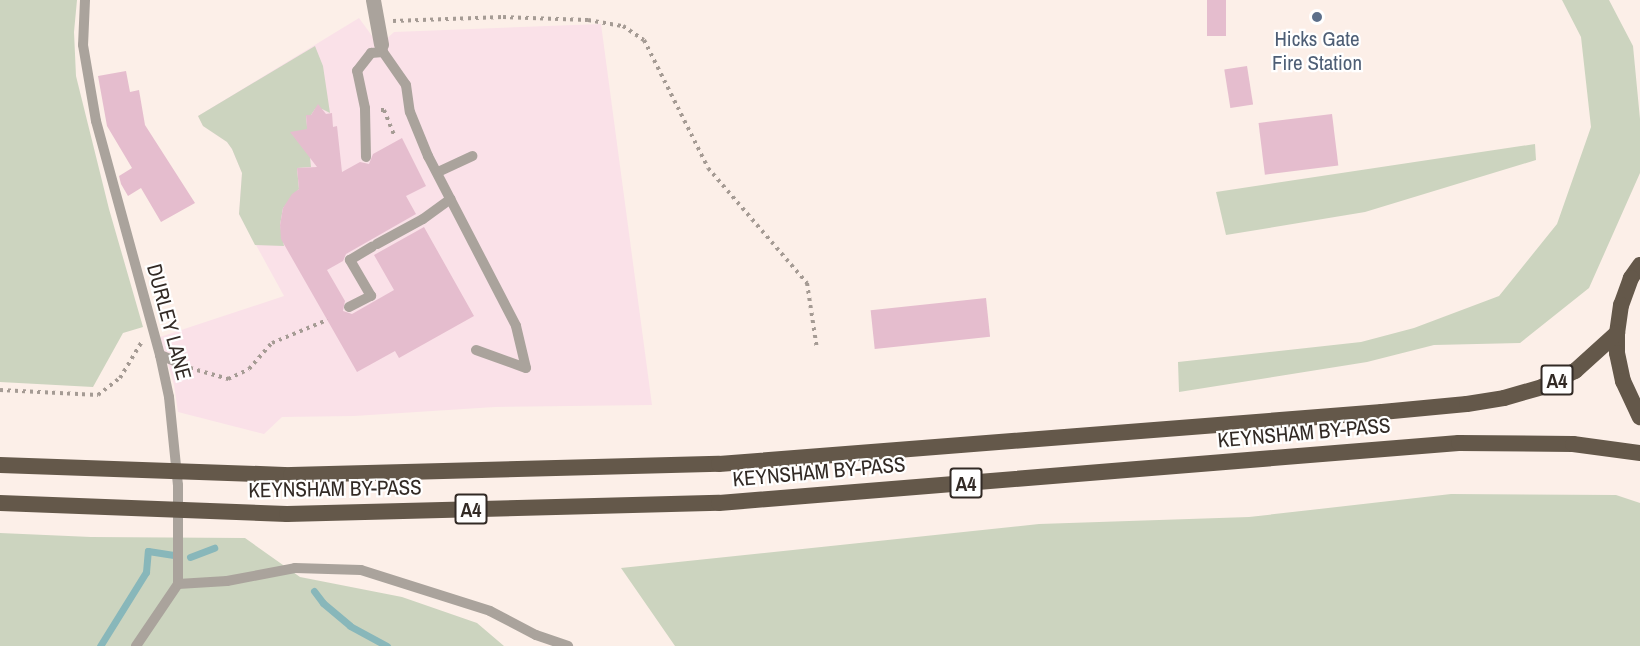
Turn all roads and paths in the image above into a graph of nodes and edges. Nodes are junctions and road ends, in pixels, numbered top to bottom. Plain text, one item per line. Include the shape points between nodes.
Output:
1 (85, 0) edge
2 (372, 0) edge
3 (378, 24) junction
4 (382, 48) junction
5 (365, 108) junction
6 (395, 137) dead end
7 (472, 156) dead end
8 (366, 157) dead end
9 (438, 172) junction
10 (451, 199) junction
11 (1640, 265) edge
12 (349, 308) dead end
13 (327, 320) dead end
14 (152, 333) junction
15 (1617, 333) junction
16 (817, 349) dead end
17 (476, 350) dead end
18 (160, 354) junction
19 (177, 362) joint
20 (0, 390) edge
21 (1640, 417) edge
22 (1640, 453) edge
23 (0, 465) edge
24 (0, 503) edge
25 (178, 584) junction
26 (136, 646) edge
27 (568, 646) edge

1 - 14 lane, DURLEY LANE via 83,45 96,121
2 - 3 street
3 - 4 street
3 - 16 path via 503,17 588,20 623,26 644,40 708,168 807,283
4 - 5 lane via 371,53 357,71
4 - 9 lane via 406,85 410,112
5 - 6 path via 384,110
5 - 8 lane
7 - 9 lane
9 - 10 lane
10 - 12 lane via 350,260 371,296
10 - 17 lane via 516,326 526,368
11 - 15 highway via 1621,305
13 - 19 path via 272,343 249,369 228,379 198,373
14 - 18 lane, DURLEY LANE
14 - 20 path via 142,341 120,378 98,395
15 - 21 highway via 1623,381
15 - 23 highway, KEYNSHAM BY-PASS / A4 via 1575,371 1542,387 1467,404 719,464 291,475
18 - 19 lane
18 - 25 lane, DURLEY LANE via 169,397 178,485
22 - 24 highway, KEYNSHAM BY-PASS / A4 via 1572,444 1459,443 719,503 287,514
25 - 26 lane
25 - 27 lane via 295,568 361,570 490,610

